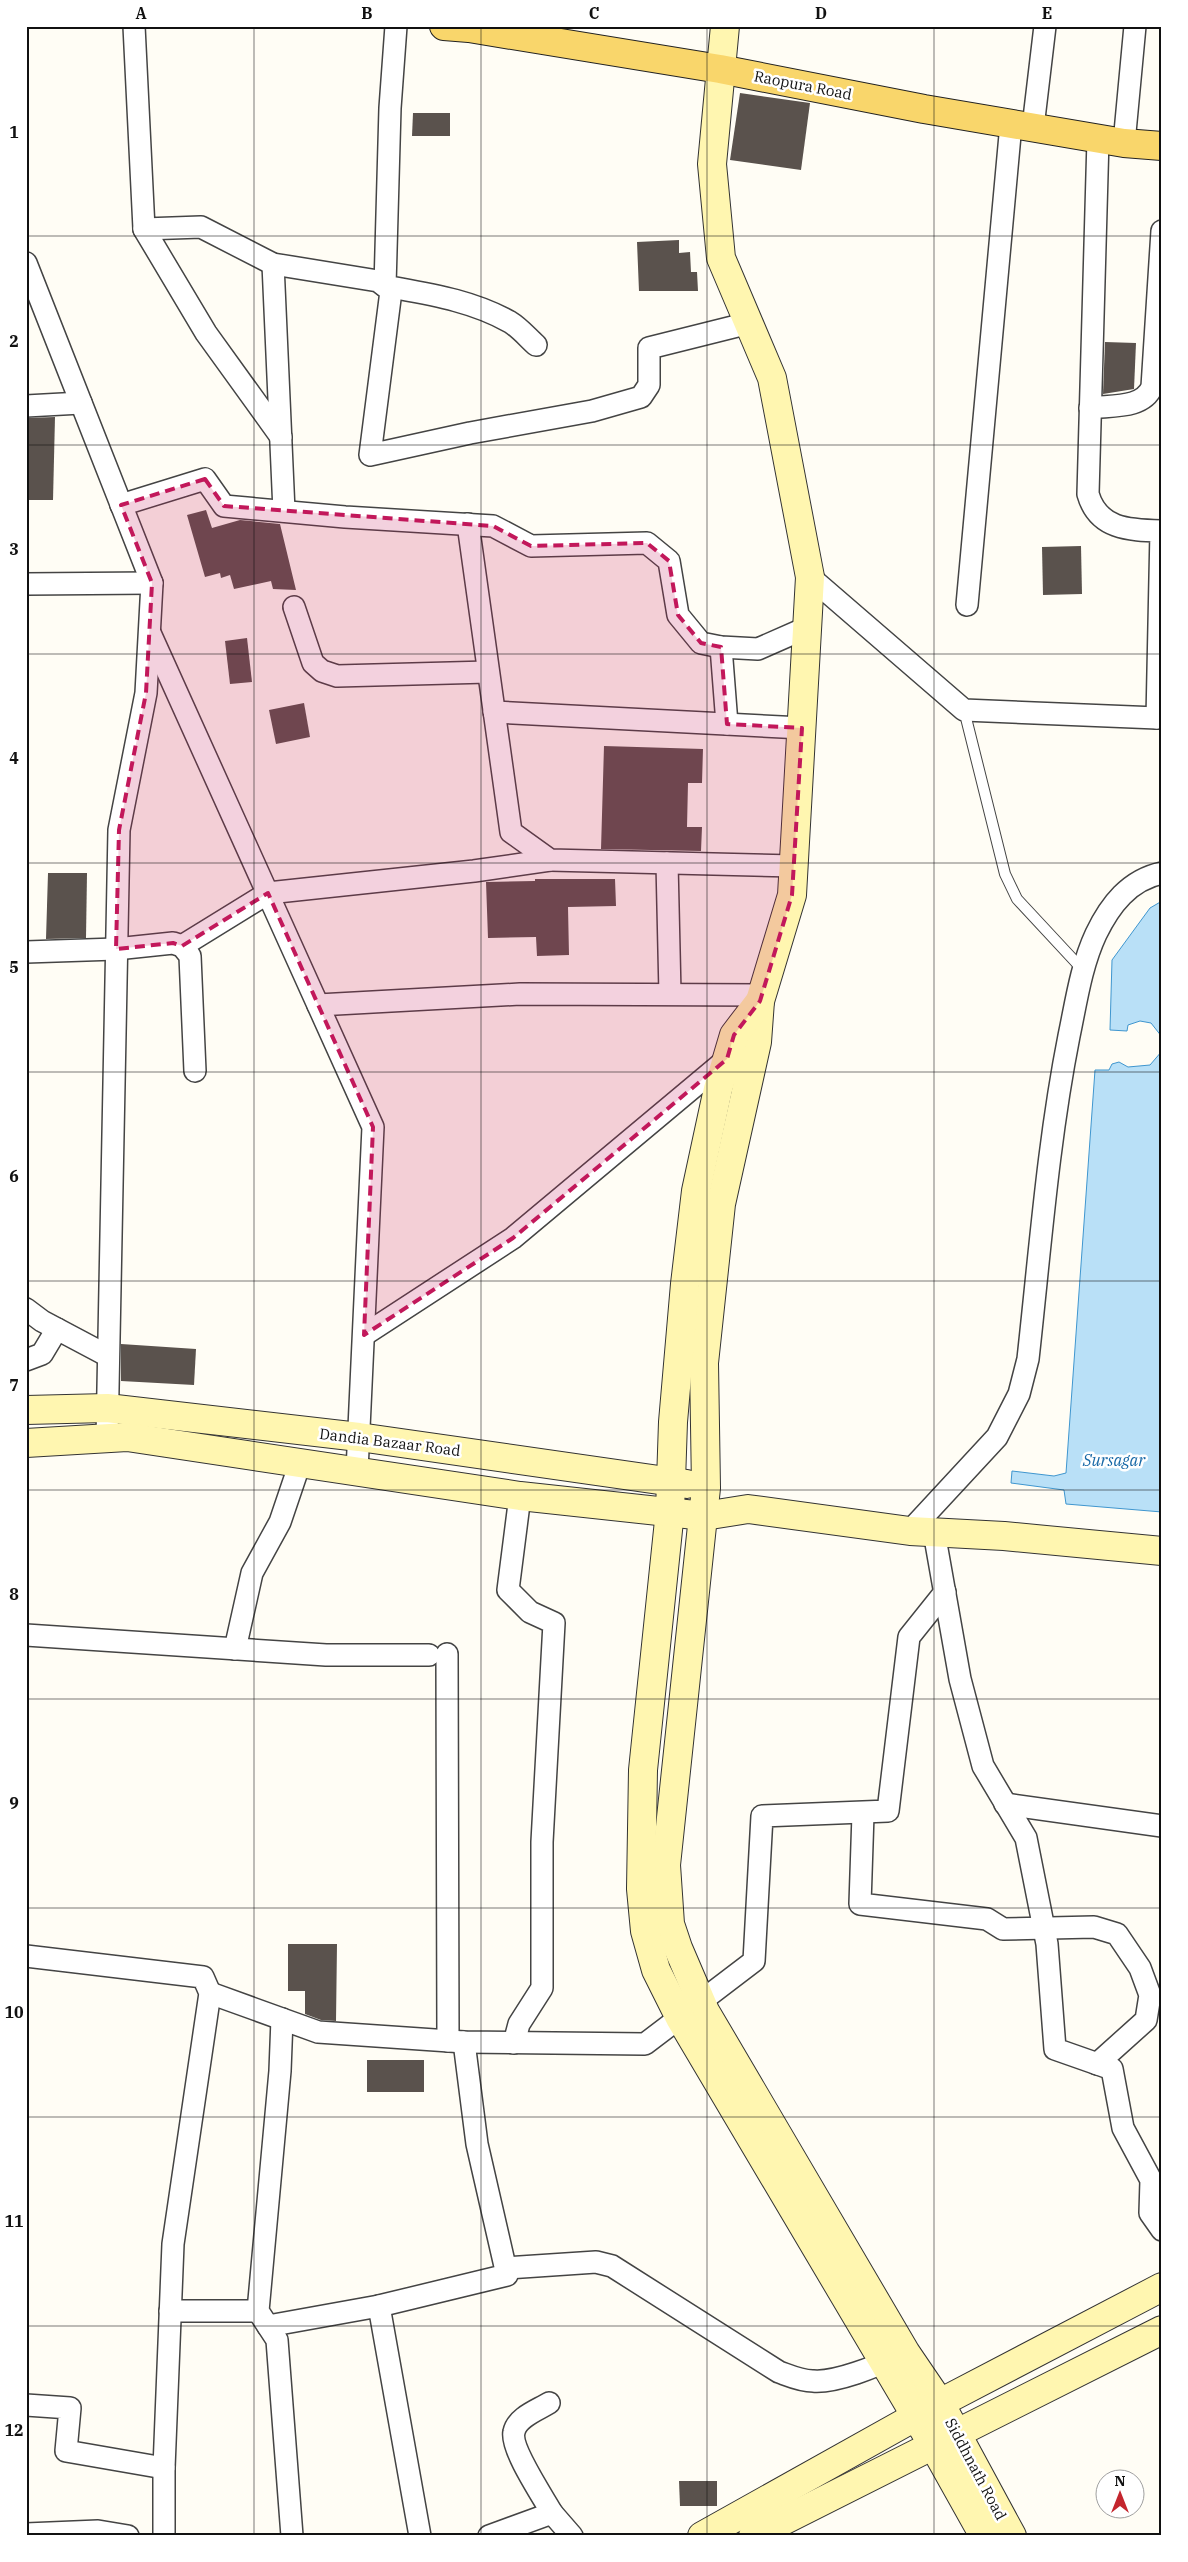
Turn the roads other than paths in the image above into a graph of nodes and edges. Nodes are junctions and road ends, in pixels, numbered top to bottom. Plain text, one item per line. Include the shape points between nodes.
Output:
1 (134, 26) edge
2 (396, 26) edge
3 (444, 26) edge
4 (725, 26) edge
5 (1045, 26) edge
6 (1135, 26) edge
7 (720, 69) junction
8 (1022, 126) junction
9 (1111, 141) junction
10 (1162, 146) edge
11 (144, 229) junction
12 (1162, 231) edge
13 (26, 263) edge
14 (273, 264) junction
15 (385, 286) junction
16 (749, 323) junction
17 (536, 345) dead end
18 (81, 403) junction
19 (26, 406) edge
20 (1090, 408) junction
21 (281, 437) junction
22 (121, 505) junction
23 (284, 511) junction
24 (468, 524) junction
25 (1162, 530) edge
26 (810, 577) junction
27 (152, 583) junction
28 (26, 584) edge
29 (967, 605) dead end
30 (294, 607) dead end
31 (808, 627) junction
32 (149, 630) junction
33 (722, 648) junction
34 (488, 672) junction
35 (964, 710) junction
36 (494, 712) junction
37 (1159, 716) edge
38 (727, 724) junction
39 (802, 728) junction
40 (550, 860) junction
41 (667, 863) junction
42 (794, 866) junction
43 (1162, 873) edge
44 (268, 893) junction
45 (182, 946) junction
46 (116, 949) junction
47 (26, 952) edge
48 (1084, 971) junction
49 (670, 994) junction
50 (761, 998) junction
51 (318, 1005) junction
52 (739, 1062) junction
53 (195, 1071) dead end
54 (26, 1309) edge
55 (56, 1329) junction
56 (364, 1336) junction
57 (108, 1356) junction
58 (26, 1360) edge
59 (107, 1408) junction
60 (26, 1410) edge
61 (359, 1437) junction
62 (107, 1438) junction
63 (26, 1443) edge
64 (300, 1463) junction
65 (358, 1472) junction
66 (670, 1480) junction
67 (706, 1488) junction
68 (520, 1496) junction
69 (748, 1509) junction
70 (670, 1511) junction
71 (704, 1516) junction
72 (922, 1532) junction
73 (1162, 1551) edge
74 (945, 1592) junction
75 (26, 1635) edge
76 (235, 1649) junction
77 (1005, 1804) junction
78 (863, 1814) junction
79 (1162, 1826) edge
80 (1044, 1929) junction
81 (26, 1956) edge
82 (210, 1994) junction
83 (691, 2010) junction
84 (282, 2019) junction
85 (456, 2041) junction
86 (514, 2043) junction
87 (1097, 2064) junction
88 (1162, 2230) edge
89 (506, 2268) junction
90 (1162, 2287) edge
91 (379, 2306) junction
92 (170, 2311) junction
93 (263, 2319) junction
94 (1162, 2330) edge
95 (895, 2358) junction
96 (549, 2403) dead end
97 (940, 2403) junction
98 (26, 2405) edge
99 (916, 2416) junction
100 (958, 2433) junction
101 (934, 2445) junction
102 (164, 2468) junction
103 (552, 2513) junction
104 (768, 2521) edge
105 (26, 2534) edge
106 (128, 2536) edge
107 (164, 2536) edge
108 (292, 2536) edge
109 (420, 2536) edge
110 (489, 2536) edge
111 (572, 2536) edge
112 (702, 2536) edge
113 (984, 2536) edge
114 (1012, 2536) edge

1 - 11 street
2 - 15 street via 390,108
3 - 7 main road, Raopura Road
4 - 7 street
5 - 8 street
6 - 9 street
7 - 8 main road, Raopura Road
7 - 16 street via 712,164 722,258
8 - 9 main road, Raopura Road
8 - 29 street
9 - 10 main road, Raopura Road
9 - 20 street
11 - 14 street via 201,227
11 - 21 street via 206,333
12 - 20 street via 1152,387 1140,402
13 - 18 street
14 - 15 street via 378,281
14 - 21 street
15 - 16 street via 391,292 370,455 592,411 641,397 649,385 649,348
15 - 17 street via 451,299 482,309 512,323
16 - 26 street via 772,378
18 - 19 street
18 - 22 street
20 - 25 street via 1088,494 1092,508 1110,523 1143,530
21 - 23 street
22 - 23 street via 205,479 224,506
22 - 27 street
23 - 24 street
24 - 33 street via 493,526 531,546 647,543 669,561 678,615 701,643
24 - 34 street
25 - 37 street
26 - 31 street
26 - 35 street
27 - 28 street
27 - 32 street
30 - 34 street via 313,663 322,671 336,676
31 - 33 street via 758,649
31 - 39 street
32 - 44 street
32 - 46 street via 146,693 119,830
33 - 38 street
34 - 36 street
35 - 37 street
35 - 48 lane via 1005,874 1017,898
36 - 38 street
36 - 40 street via 511,832
38 - 39 street
39 - 42 street
40 - 41 street
40 - 44 street
41 - 42 street
41 - 49 street
42 - 50 street via 792,895
43 - 48 street via 1146,876 1133,884 1114,904 1096,934
44 - 45 street
44 - 51 street
45 - 46 street via 173,943
45 - 53 street via 190,956
46 - 47 street
46 - 57 street
48 - 72 street via 1059,1084 1024,1377 1012,1411 997,1437
49 - 50 street
49 - 51 street via 520,994
50 - 52 street via 734,1035
51 - 56 street via 373,1127
52 - 56 street via 513,1238
52 - 66 street via 718,1089 696,1191 685,1284
52 - 67 street via 704,1363
54 - 55 street
55 - 57 street
55 - 58 street via 42,1354
56 - 61 street
57 - 59 street
59 - 60 street, Dandia Bazaar Road
59 - 61 street, Dandia Bazaar Road
59 - 62 street
61 - 65 street
61 - 66 street, Dandia Bazaar Road
62 - 63 street
62 - 64 street via 127,1437
64 - 65 street
64 - 76 street via 280,1522 252,1573
65 - 68 street
66 - 67 street, Dandia Bazaar Road
66 - 70 street
67 - 69 street, Dandia Bazaar Road
67 - 71 street
68 - 70 street
68 - 86 street via 508,1590 530,1612 554,1622 542,1842 542,1988 519,2024
69 - 71 street
69 - 72 street
70 - 71 street
70 - 83 street via 643,1770 641,1889 645,1931 656,1970
71 - 83 street via 666,1865 670,1924
72 - 73 street
72 - 74 street
74 - 77 street via 960,1679 983,1766
74 - 78 street via 909,1638 888,1811
75 - 76 street
76 - 85 street via 326,1655 438,1655
77 - 79 street
77 - 80 street via 1026,1838
78 - 80 street via 860,1904 987,1919 1003,1929
78 - 83 street via 762,1816 754,1960
80 - 87 street via 1055,2049
80 - 87 street via 1094,1927 1117,1934 1140,1968 1150,1995 1146,2020
81 - 82 street via 203,1977
82 - 84 street
82 - 92 street via 173,2244
83 - 86 street via 645,2044
83 - 95 street
84 - 85 street via 318,2032
84 - 93 street
85 - 86 street
85 - 89 street
87 - 88 street via 1112,2069 1123,2128 1151,2180 1150,2213
89 - 91 street via 507,2274
89 - 95 street via 596,2262 612,2266 779,2372 795,2378 814,2382 831,2379
90 - 97 street
91 - 93 street
91 - 109 street
92 - 93 street
92 - 102 street
93 - 108 street via 277,2340
94 - 100 street
95 - 97 street, Siddhnath Road
95 - 99 street, Siddhnath Road
96 - 103 street via 521,2420 514,2432 516,2446
97 - 99 street
97 - 100 street, Siddhnath Road
98 - 102 street via 70,2408 66,2451
99 - 101 street, Siddhnath Road
99 - 104 street
100 - 101 street
100 - 114 street, Siddhnath Road
101 - 104 street
101 - 113 street, Siddhnath Road
102 - 107 street
103 - 110 street
103 - 111 street
104 - 112 street
105 - 106 street via 98,2531

